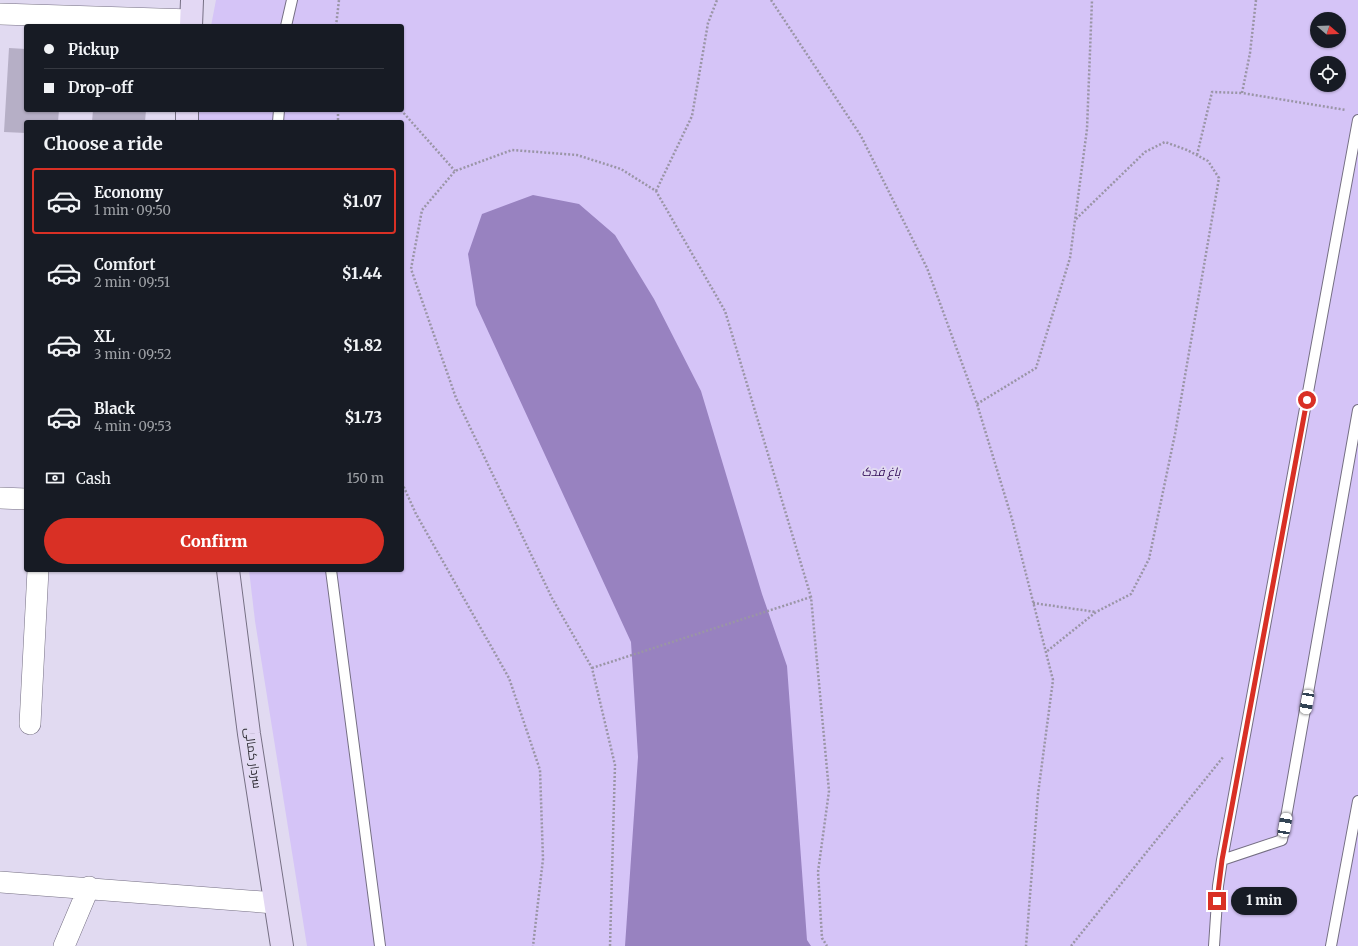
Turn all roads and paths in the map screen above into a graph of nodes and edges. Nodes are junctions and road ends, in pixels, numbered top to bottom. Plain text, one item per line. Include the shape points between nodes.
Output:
1 (292, 0) edge
2 (339, 0) edge
3 (717, 0) edge
4 (771, 0) edge
5 (1092, 0) edge
6 (1256, 0) edge
7 (0, 14) edge
8 (192, 15) edge
9 (286, 24) edge
10 (336, 24) edge
11 (1242, 93) junction
12 (1350, 110) dead end
13 (403, 112) edge
14 (1358, 120) edge
15 (1197, 155) junction
16 (455, 171) junction
17 (656, 191) junction
18 (1076, 219) junction
19 (977, 404) junction
20 (1358, 410) edge
21 (404, 487) edge
22 (0, 498) edge
23 (24, 499) edge
24 (38, 572) edge
25 (228, 572) edge
26 (331, 572) edge
27 (811, 597) junction
28 (1033, 603) junction
29 (1096, 612) junction
30 (1046, 652) junction
31 (592, 668) junction
32 (30, 724) dead end
33 (1247, 728) junction
34 (1358, 801) edge
35 (1222, 860) junction
36 (0, 882) edge
37 (89, 887) junction
38 (275, 903) junction
39 (64, 946) edge
40 (282, 946) edge
41 (380, 946) edge
42 (533, 946) edge
43 (610, 946) edge
44 (827, 946) edge
45 (1026, 946) edge
46 (1071, 946) edge
47 (1214, 946) edge
48 (1331, 946) edge

1 - 9 lane
2 - 10 path
3 - 17 path via 708,23 692,116
4 - 19 path via 861,136 927,268
5 - 18 path via 1087,129
6 - 11 path
7 - 8 street
11 - 12 path
11 - 15 path via 1212,92
13 - 16 path
14 - 33 lane
15 - 18 path via 1166,142 1145,152
15 - 29 path via 1208,161 1219,178 1175,434 1149,559 1131,594
16 - 17 path via 512,150 577,155 621,169
16 - 31 path via 422,210 411,269 456,398 552,598
17 - 27 path via 725,310
18 - 19 path via 1070,258 1036,368
19 - 28 path via 1012,519
20 - 35 lane via 1282,840
21 - 42 path via 416,514 509,678 540,770 543,859
22 - 23 street
24 - 32 street
25 - 38 main road, سردار کمالی via 250,742
26 - 41 lane
27 - 31 path
27 - 44 path via 829,791 818,872 822,938
28 - 29 path
28 - 30 path
29 - 30 path
30 - 45 path via 1053,680 1038,794
31 - 43 path via 615,765
33 - 35 lane
33 - 46 path
34 - 48 lane
35 - 47 lane
36 - 37 street
37 - 38 street
37 - 39 street
38 - 40 main road, سردار کمالی

